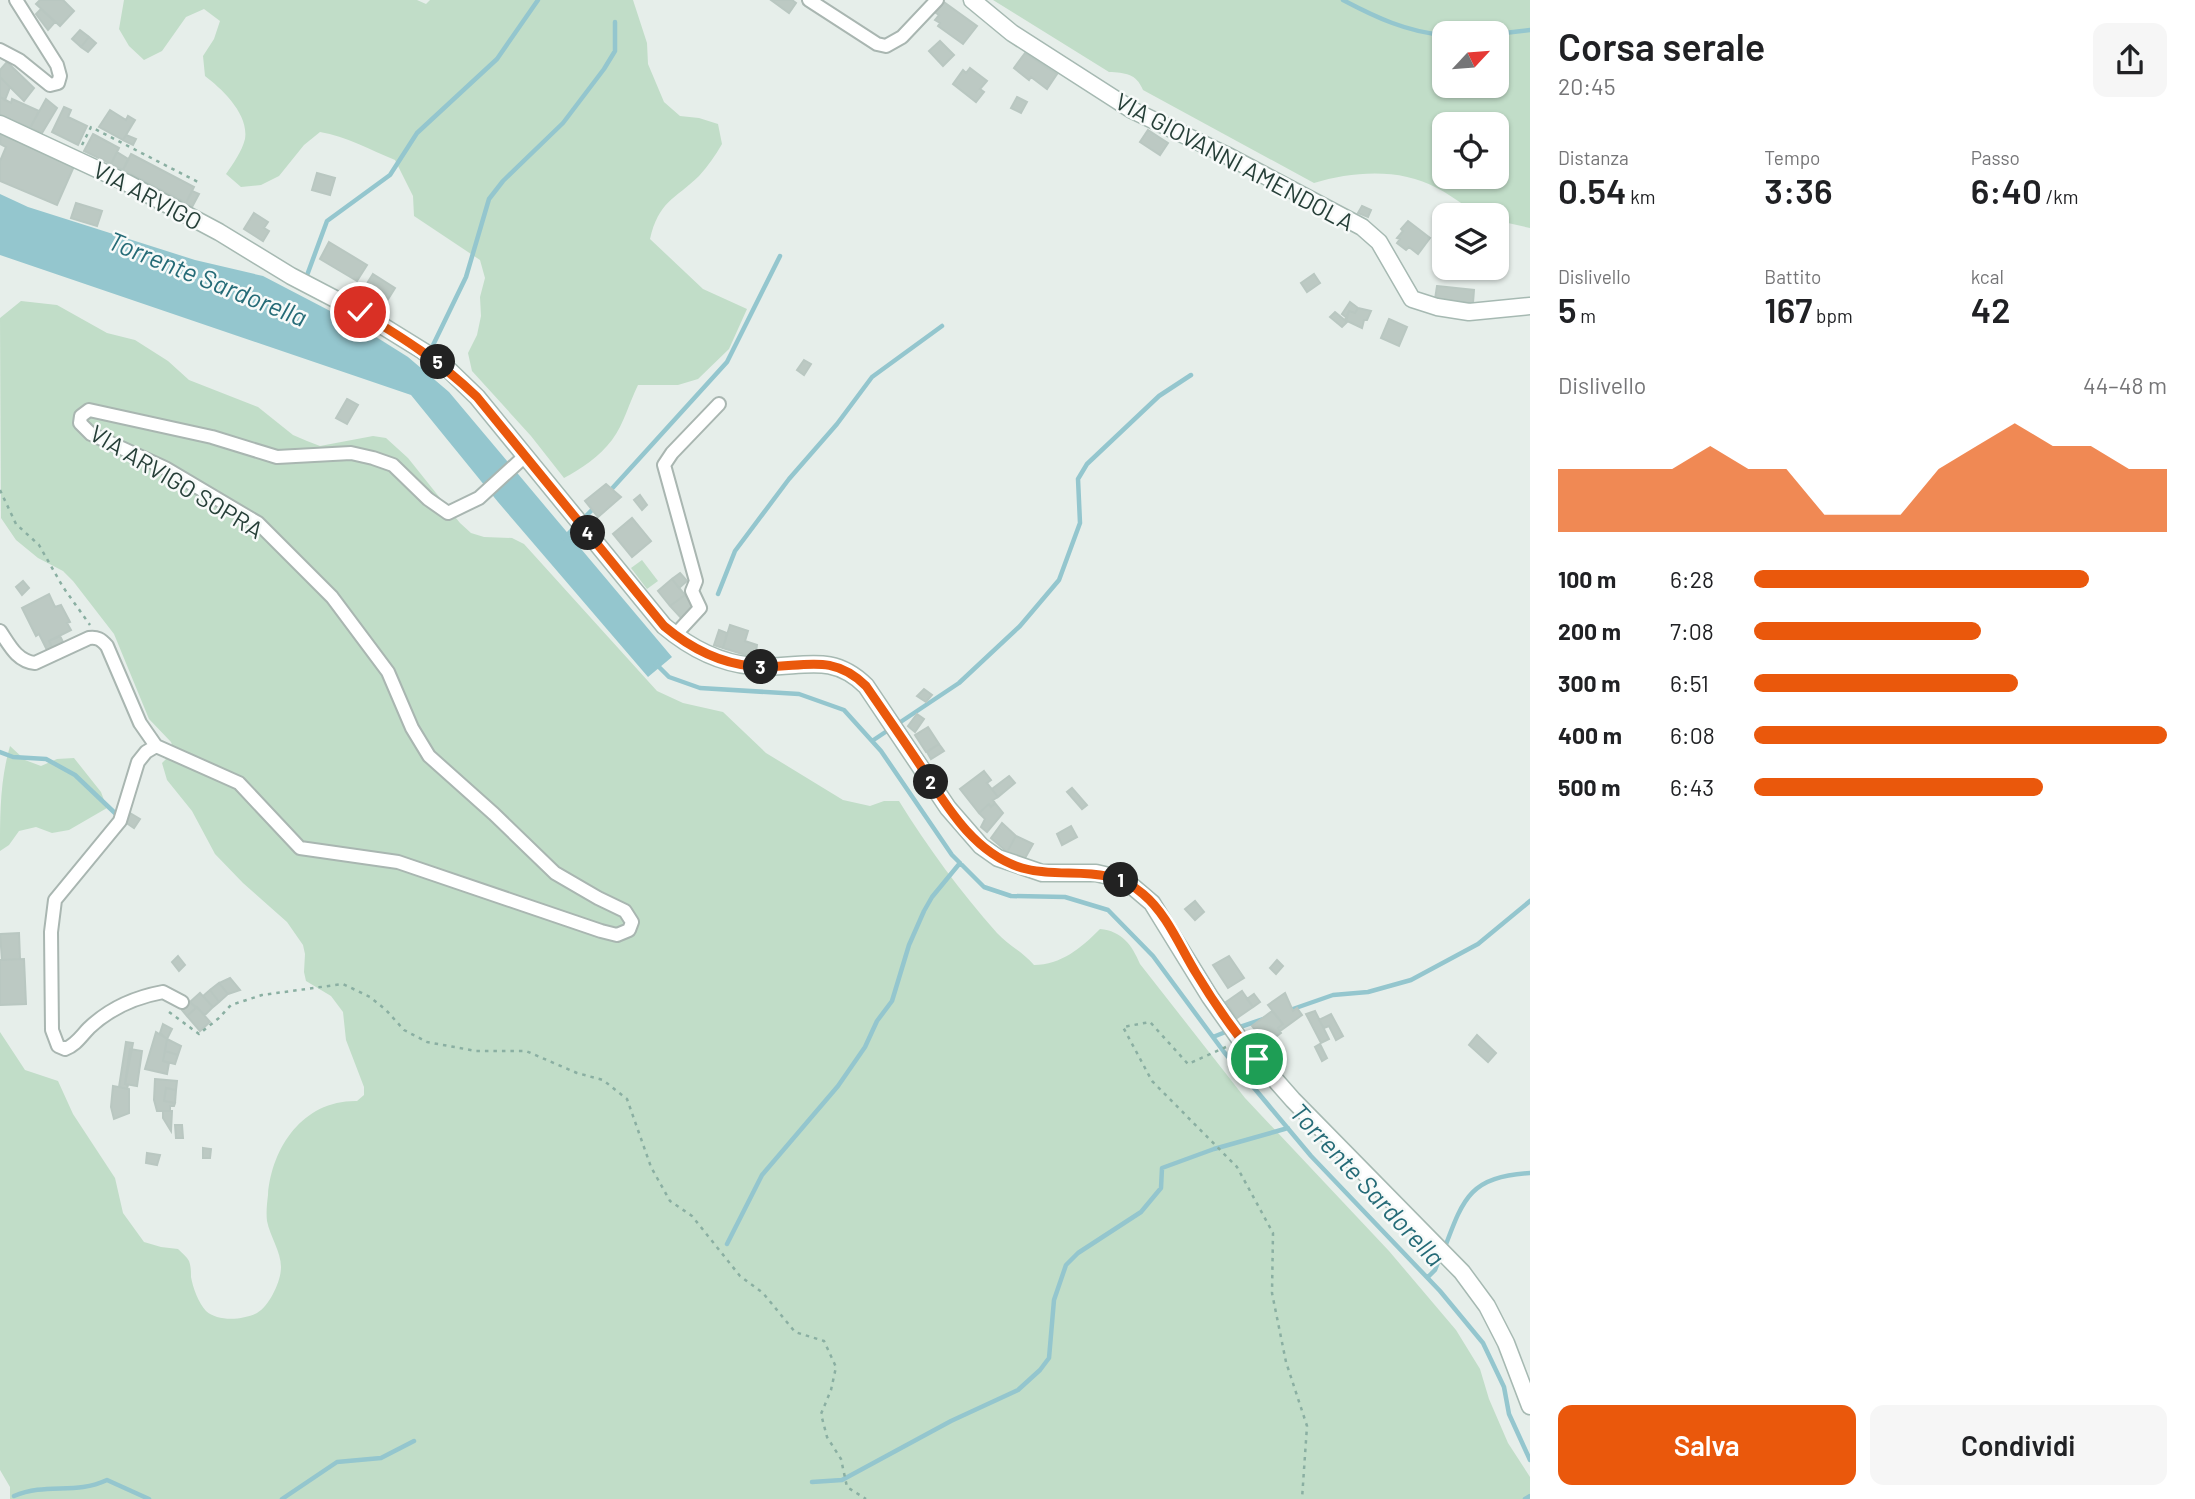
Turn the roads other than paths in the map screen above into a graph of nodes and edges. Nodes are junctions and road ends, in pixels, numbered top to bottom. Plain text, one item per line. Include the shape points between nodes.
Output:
1 (16, 0) edge
2 (809, 0) edge
3 (937, 0) edge
4 (972, 0) edge
5 (0, 50) edge
6 (0, 124) edge
7 (1530, 306) edge
8 (719, 404) dead end
9 (522, 459) junction
10 (0, 631) edge
11 (675, 635) junction
12 (156, 746) junction
13 (182, 1002) dead end
14 (1530, 1406) edge

1 - 5 street via 57,65 58,83 50,85
2 - 3 street via 886,46 902,37
4 - 7 main road, VIA GIOVANNI AMENDOLA via 1013,33 1132,110 1362,227 1379,242 1412,299 1469,312
6 - 9 main road, VIA ARVIGO via 75,157 219,232 423,351 477,397
8 - 11 street via 664,464 696,581 692,591 700,608
9 - 11 main road, VIA ARVIGO
9 - 12 street, VIA ARVIGO SOPRA via 479,498 448,513 393,465 373,458 351,453 278,457 89,410 80,423 91,434 165,468 258,523 332,597 380,661 429,756 555,873 625,911 632,922 629,930 617,935 601,931 398,862 300,848 239,783
10 - 12 street via 17,656 35,663 97,637 107,646 140,723
11 - 14 main road, VIA ARVIGO via 732,663 839,667 866,686 948,808 981,846 998,858 1042,873 1109,876 1132,886 1152,903 1241,1041 1462,1272 1506,1343
12 - 13 street via 138,762 120,821 55,900 52,1030 58,1046 65,1049 114,1009 163,992

